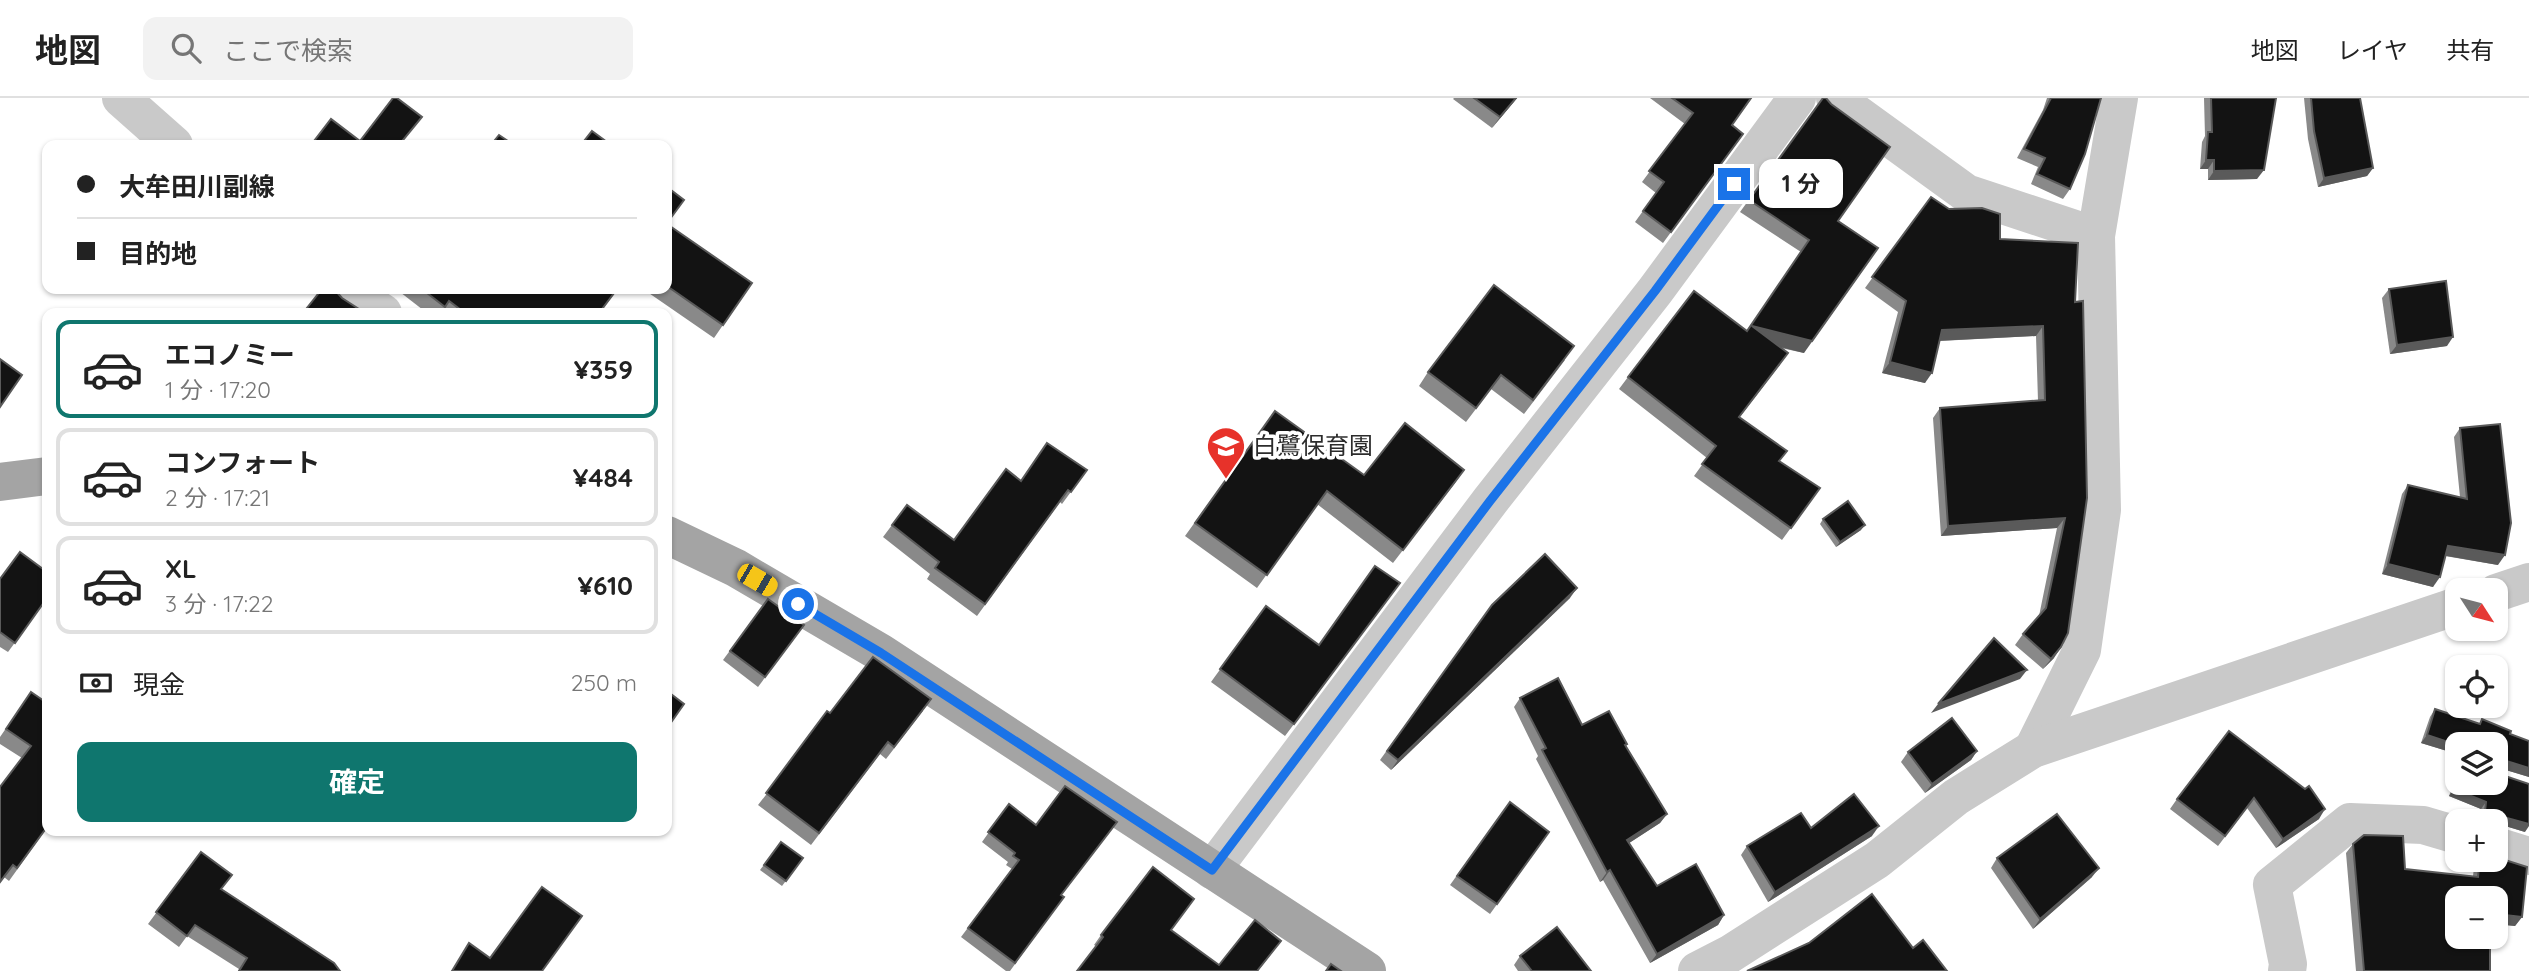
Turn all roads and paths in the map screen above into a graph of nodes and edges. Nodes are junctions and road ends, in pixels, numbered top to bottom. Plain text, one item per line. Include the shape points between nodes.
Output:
1 (121, 98) edge
2 (1797, 98) edge
3 (1835, 98) edge
4 (2119, 98) edge
5 (168, 140) edge
6 (2096, 236) junction
7 (354, 294) edge
8 (376, 308) edge
9 (42, 476) edge
10 (0, 482) edge
11 (672, 537) edge
12 (2529, 582) edge
13 (2508, 589) edge
14 (2445, 611) edge
15 (2033, 749) junction
16 (2445, 831) edge
17 (2508, 850) edge
18 (2529, 856) edge
19 (1212, 870) junction
20 (1367, 971) edge
21 (1698, 971) edge
22 (2287, 971) edge

1 - 5 street
2 - 19 street
3 - 6 street via 1966,193
4 - 6 street
6 - 15 street via 2102,510 2082,650
7 - 8 street
9 - 10 main road
11 - 19 main road via 736,568 881,653
12 - 13 street
14 - 15 street
15 - 21 street via 1956,797 1877,860
16 - 22 street via 2423,825 2350,822 2272,885
17 - 18 street
19 - 20 main road

